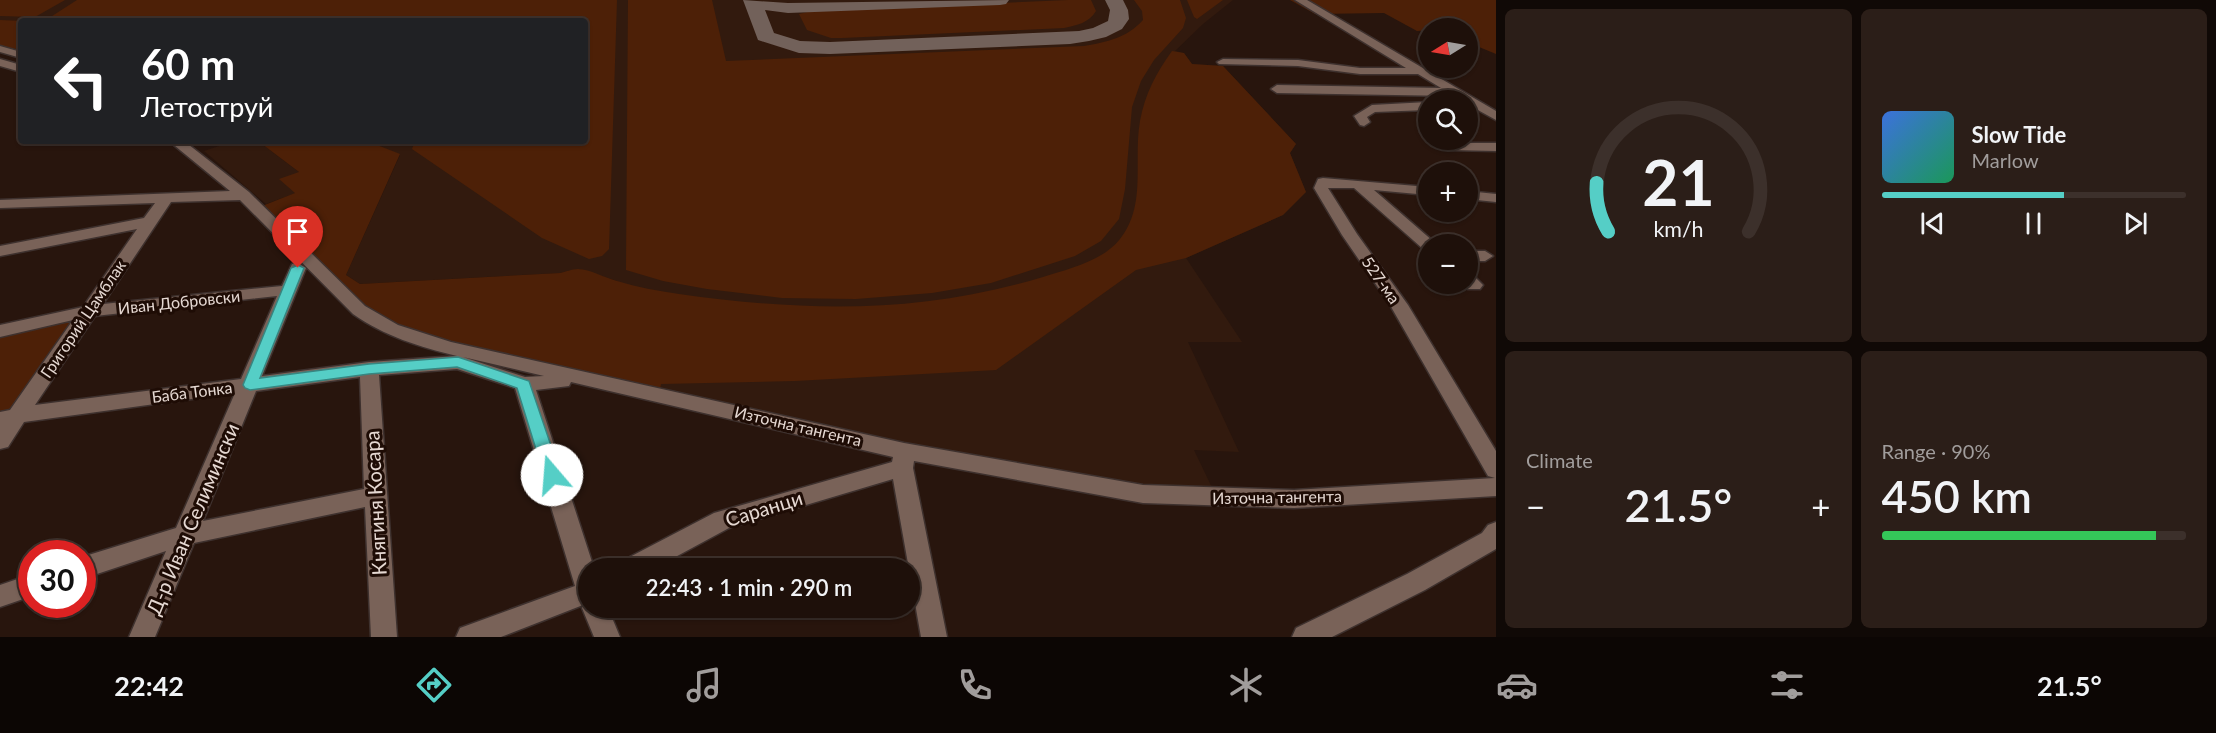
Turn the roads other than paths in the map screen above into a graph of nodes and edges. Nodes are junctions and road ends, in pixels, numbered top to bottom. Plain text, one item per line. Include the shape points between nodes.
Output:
1 (1300, 0) edge
2 (0, 49) edge
3 (18, 54) edge
4 (1223, 62) dead end
5 (0, 63) edge
6 (18, 68) edge
7 (1418, 70) edge
8 (1418, 71) edge
9 (1431, 78) edge
10 (1277, 89) dead end
11 (1452, 90) edge
12 (1418, 91) edge
13 (1478, 105) edge
14 (1418, 107) edge
15 (1481, 107) joint
16 (1496, 116) edge
17 (1364, 122) dead end
18 (180, 144) edge
19 (1478, 147) edge
20 (1496, 147) edge
21 (1358, 184) junction
22 (1418, 190) edge
23 (244, 195) junction
24 (1478, 196) edge
25 (166, 198) junction
26 (1496, 198) edge
27 (0, 204) edge
28 (150, 222) junction
29 (1418, 236) edge
30 (0, 251) edge
31 (1478, 256) edge
32 (1485, 256) dead end
33 (298, 268) dead end
34 (289, 290) junction
35 (88, 311) junction
36 (0, 331) edge
37 (451, 348) junction
38 (434, 364) junction
39 (369, 369) junction
40 (562, 381) dead end
41 (524, 384) junction
42 (250, 385) junction
43 (9, 418) edge
44 (0, 441) edge
45 (903, 459) junction
46 (1496, 470) edge
47 (1496, 487) edge
48 (374, 496) junction
49 (1496, 532) edge
50 (185, 534) junction
51 (578, 558) edge
52 (652, 558) edge
53 (96, 563) edge
54 (18, 590) edge
55 (578, 594) edge
56 (0, 596) edge
57 (599, 618) edge
58 (142, 637) edge
59 (384, 637) edge
60 (469, 637) edge
61 (607, 637) edge
62 (934, 637) edge
63 (1305, 637) edge

1 - 7 street
2 - 3 street
4 - 8 street
5 - 6 street
9 - 11 street
10 - 12 street
13 - 15 street
14 - 17 street via 1372,109 1360,116
15 - 16 street
18 - 23 street, Източна тангента
19 - 20 street
21 - 22 street, 527-ма
21 - 29 street
21 - 46 street, 527-ма via 1323,182 1321,188 1399,305
23 - 25 street
23 - 37 street, Източна тангента via 359,310 379,325
24 - 26 street
25 - 27 street
25 - 28 street, Григорий Цамблак
28 - 30 street
28 - 35 street, Григорий Цамблак
31 - 32 street
33 - 34 street, Д-р Иван Селимински
34 - 35 street, Иван Добровски
34 - 42 street, Д-р Иван Селимински
35 - 36 street, Иван Добровски
35 - 43 street, Григорий Цамблак
37 - 38 street
37 - 45 street, Източна тангента
38 - 39 street, Баба Тонка
38 - 41 street, Баба Тонка via 458,362
39 - 42 street, Баба Тонка
39 - 48 street, Княгиня Косара
40 - 41 street
41 - 51 street
42 - 43 street, Баба Тонка
42 - 50 street, Д-р Иван Селимински
43 - 44 street, Григорий Цамблак
45 - 47 street, Източна тангента via 1143,494 1184,496 1294,499
45 - 52 street, Саранци via 722,520
45 - 62 street
48 - 50 street
48 - 59 street, Княгиня Косара
49 - 63 street via 1490,540 1416,582
50 - 53 street
50 - 58 street, Д-р Иван Селимински
54 - 56 street
55 - 60 street
57 - 61 street

